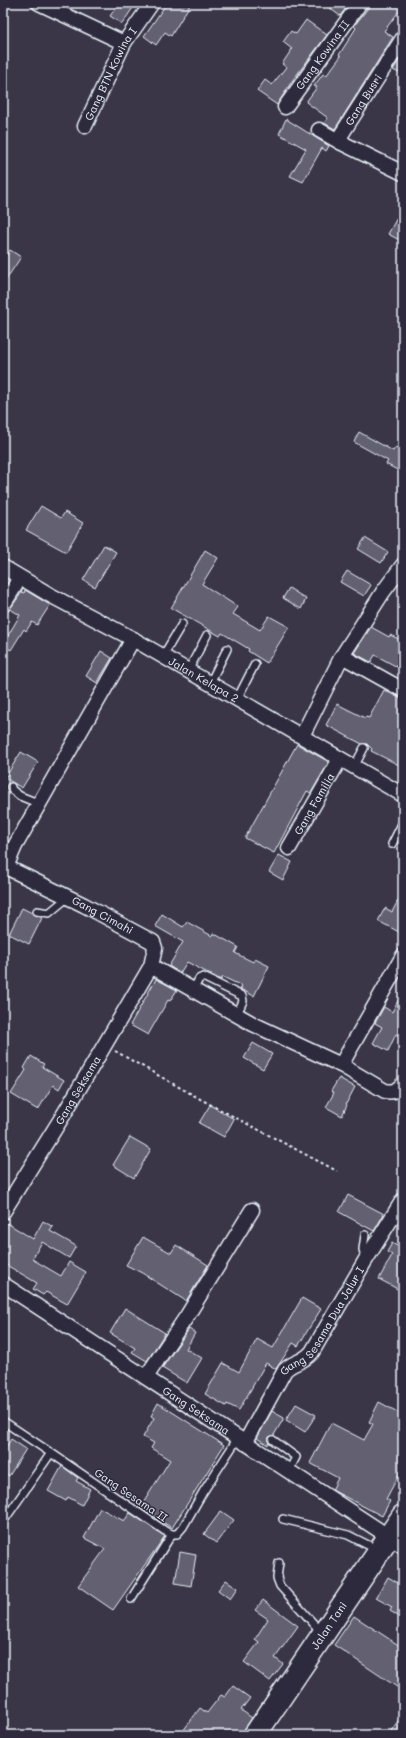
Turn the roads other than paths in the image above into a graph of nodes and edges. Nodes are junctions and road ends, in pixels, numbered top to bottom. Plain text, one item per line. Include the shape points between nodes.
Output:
1 (39, 3) edge
2 (152, 3) edge
3 (360, 3) edge
4 (403, 38) edge
5 (124, 43) junction
6 (285, 107) dead end
7 (85, 126) dead end
8 (319, 130) dead end
9 (340, 142) junction
10 (403, 173) edge
11 (403, 565) edge
12 (3, 567) edge
13 (20, 578) junction
14 (3, 605) edge
15 (182, 624) dead end
16 (207, 635) dead end
17 (133, 639) junction
18 (227, 649) dead end
19 (163, 656) junction
20 (342, 656) junction
21 (255, 664) dead end
22 (188, 671) junction
23 (210, 683) junction
24 (403, 690) edge
25 (237, 699) junction
26 (302, 736) junction
27 (364, 748) dead end
28 (340, 759) junction
29 (354, 768) junction
30 (11, 787) dead end
31 (403, 795) edge
32 (40, 804) junction
33 (403, 822) edge
34 (392, 844) dead end
35 (289, 848) dead end
36 (67, 898) junction
37 (37, 912) dead end
38 (403, 956) edge
39 (151, 966) junction
40 (341, 1065) junction
41 (403, 1084) edge
42 (403, 1200) edge
43 (252, 1210) dead end
44 (3, 1212) edge
45 (365, 1235) dead end
46 (365, 1261) junction
47 (3, 1284) edge
48 (146, 1377) junction
49 (3, 1421) edge
50 (273, 1440) dead end
51 (241, 1441) junction
52 (52, 1453) junction
53 (289, 1472) junction
54 (403, 1516) edge
55 (283, 1519) dead end
56 (3, 1522) edge
57 (172, 1534) junction
58 (391, 1545) edge
59 (278, 1563) dead end
60 (131, 1599) dead end
61 (323, 1635) junction
62 (255, 1735) edge

1 - 5 street
2 - 5 street, Gang BTN Kowina I
3 - 6 street, Gang Kowina II
4 - 9 street, Gang Busri via 344,130
5 - 7 street, Gang BTN Kowina I
8 - 9 street
9 - 10 street
11 - 20 street
12 - 13 street, Jalan Kelapa 2
13 - 14 street
13 - 17 street, Jalan Kelapa 2
15 - 19 lane
16 - 22 lane
17 - 19 street, Jalan Kelapa 2
17 - 32 street, Gang Cimahi
18 - 23 lane
19 - 22 street, Jalan Kelapa 2
20 - 24 street
20 - 26 street
21 - 25 lane
22 - 23 street, Jalan Kelapa 2
23 - 25 street, Jalan Kelapa 2
25 - 26 street, Jalan Kelapa 2
26 - 28 street, Jalan Kelapa 2
27 - 29 lane
28 - 29 street, Jalan Kelapa 2
28 - 35 street, Gang Familia
29 - 31 street, Jalan Kelapa 2
30 - 32 lane via 20,796
32 - 36 street, Gang Cimahi via 15,846 6,867
33 - 34 lane
36 - 37 lane via 50,913
36 - 39 street, Gang Cimahi via 153,942 155,948
38 - 40 street
39 - 40 street via 253,1024
39 - 44 street, Gang Seksama
40 - 41 street via 385,1091 396,1091
42 - 46 street, Gang Sesama Dua Jalur I
43 - 48 street
45 - 46 lane
46 - 51 street, Gang Sesama Dua Jalur I via 312,1352 306,1360 285,1370
47 - 48 street, Gang Seksama
48 - 51 street, Gang Seksama
49 - 52 lane, Gang Sesama II
50 - 53 lane via 296,1457
51 - 53 street, Gang Seksama
51 - 57 lane, Gang Sesama II via 202,1492 180,1531
52 - 56 lane
52 - 57 lane, Gang Sesama II via 128,1507
53 - 58 street, Gang Seksama
54 - 58 highway, Jalan Tani
55 - 58 lane
57 - 60 lane
58 - 61 highway, Jalan Tani
59 - 61 lane via 277,1578 280,1586
61 - 62 highway, Jalan Tani

